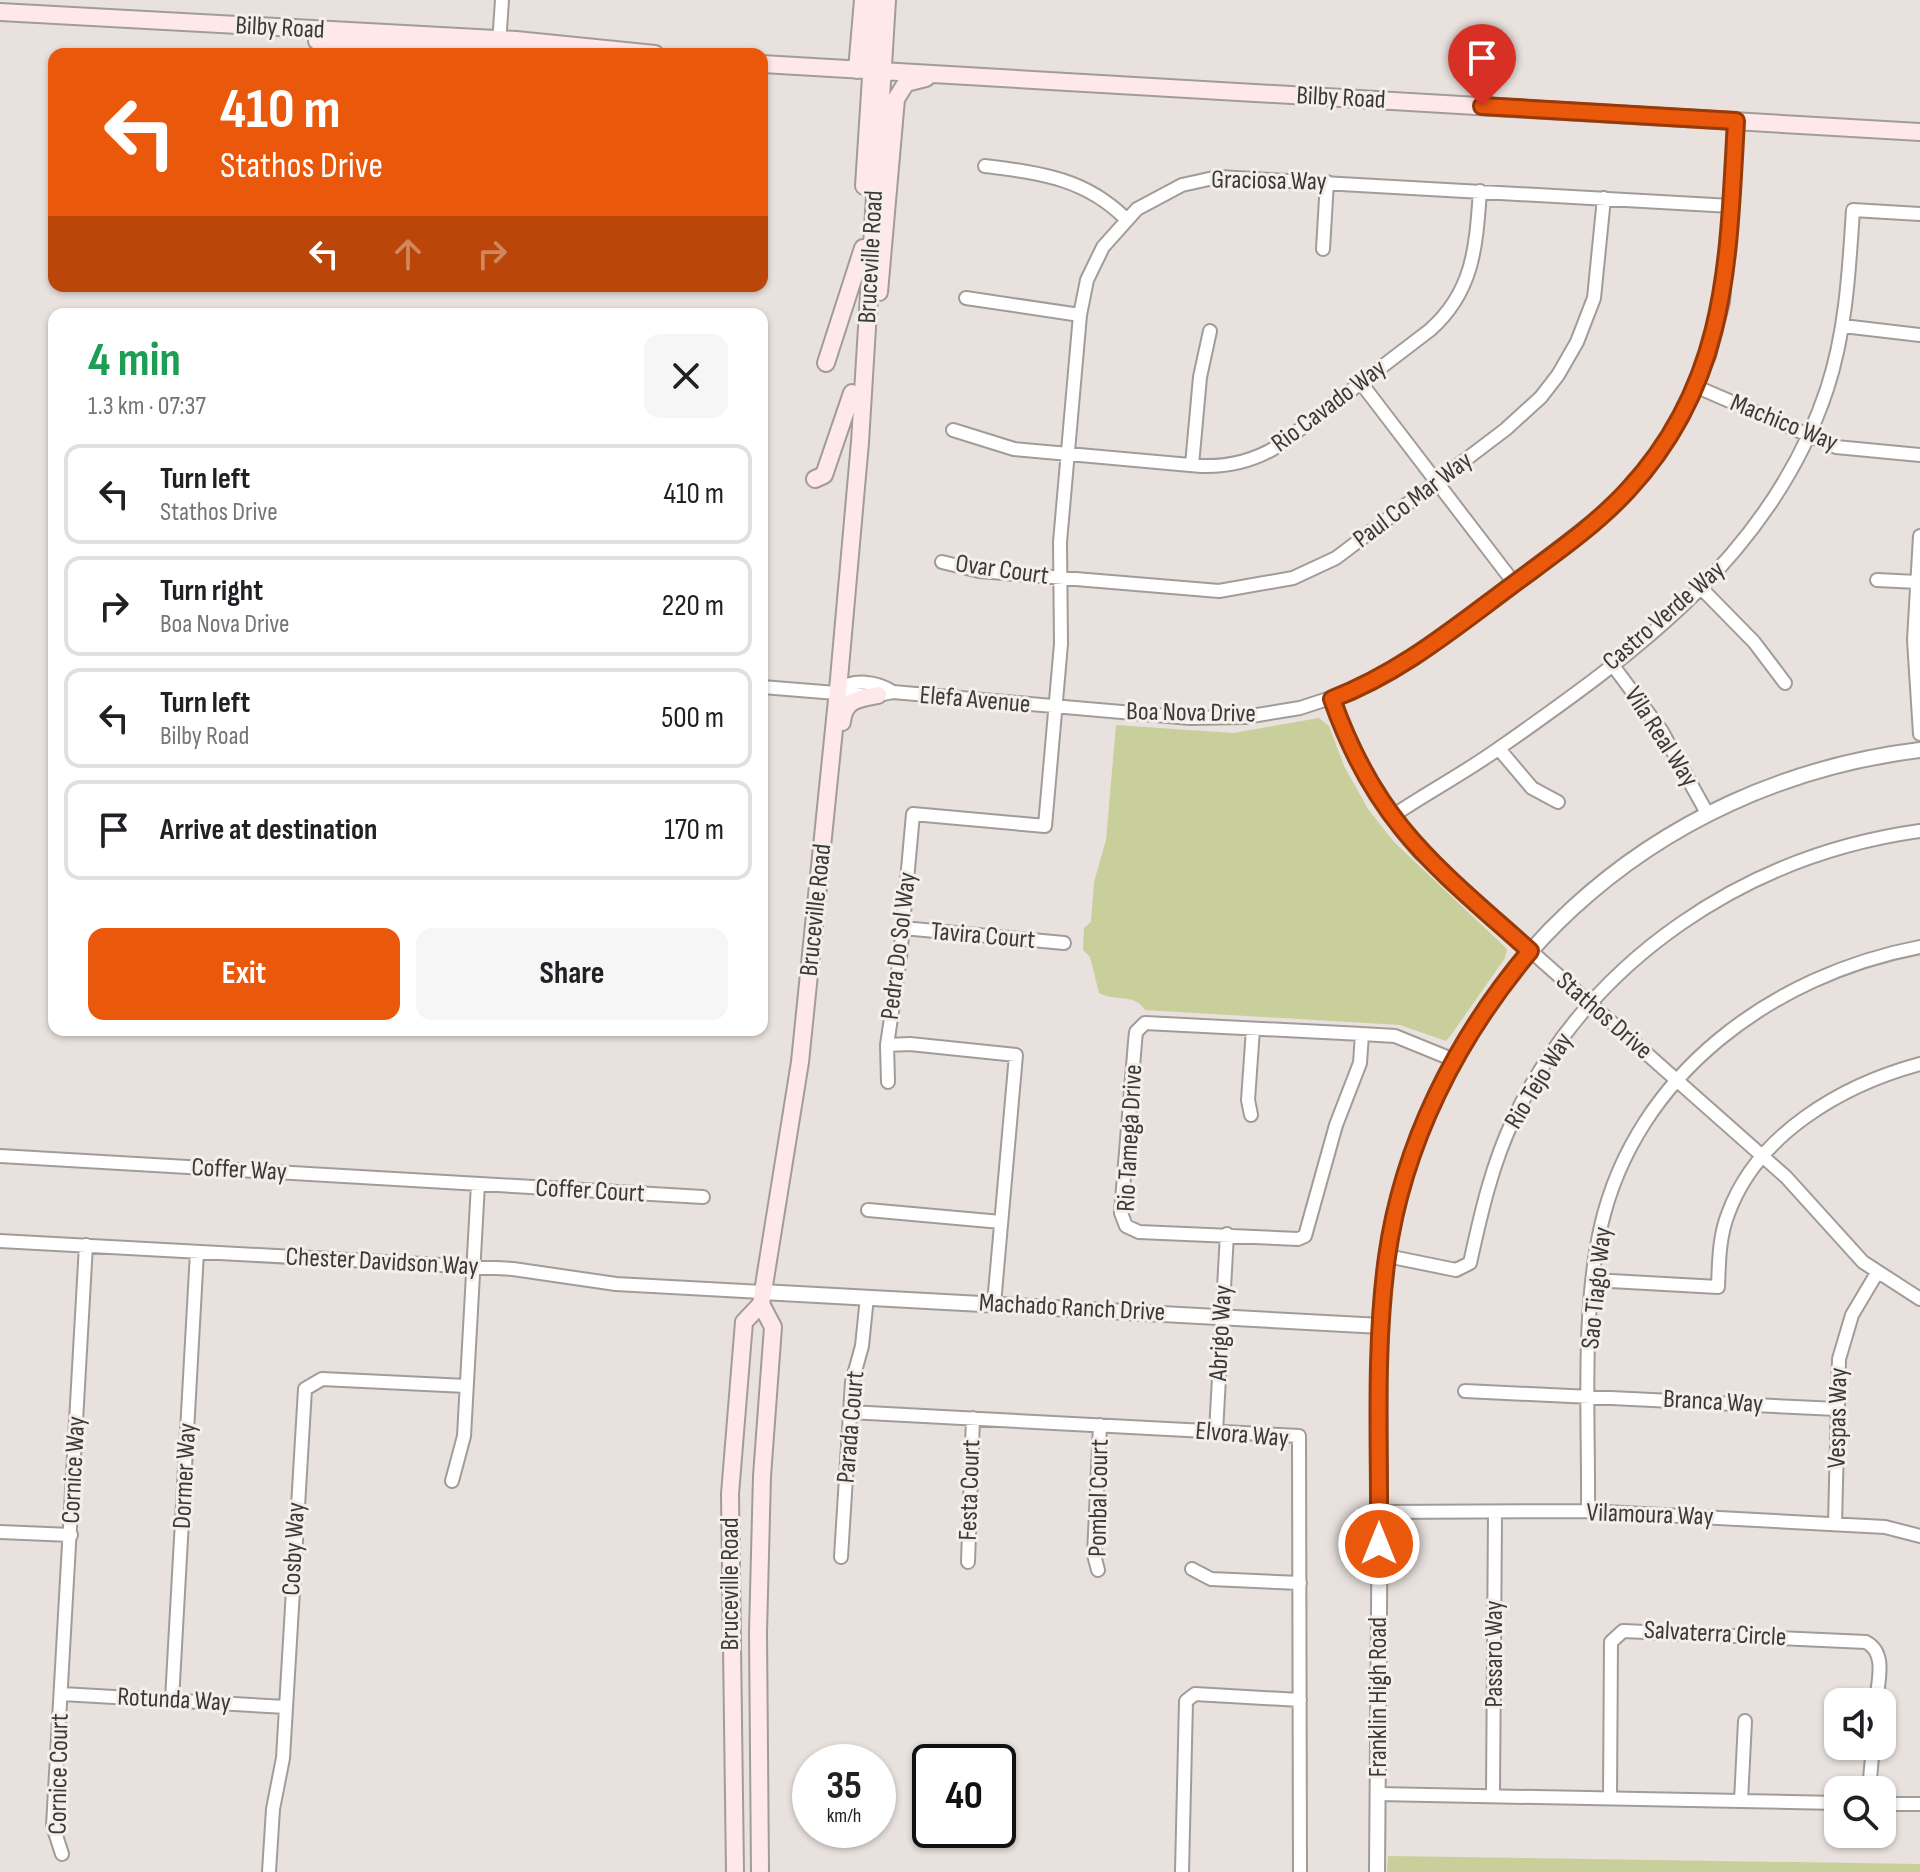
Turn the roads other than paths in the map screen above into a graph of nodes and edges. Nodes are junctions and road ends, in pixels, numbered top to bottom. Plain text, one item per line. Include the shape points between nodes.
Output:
1 (502, 0) edge
2 (863, 0) edge
3 (876, 0) edge
4 (887, 0) edge
5 (0, 12) edge
6 (0, 23) edge
7 (499, 45) junction
8 (515, 48) edge
9 (551, 48) edge
10 (768, 64) edge
11 (870, 71) junction
12 (943, 75) junction
13 (1736, 121) junction
14 (1920, 132) edge
15 (985, 166) dead end
16 (1327, 182) junction
17 (1480, 191) junction
18 (1604, 198) junction
19 (1731, 206) junction
20 (1920, 214) edge
21 (1126, 219) junction
22 (863, 248) junction
23 (1323, 249) dead end
24 (966, 298) dead end
25 (1080, 315) junction
26 (1843, 326) junction
27 (1210, 331) dead end
28 (1920, 335) edge
29 (826, 363) dead end
30 (864, 366) junction
31 (1361, 383) junction
32 (1697, 387) junction
33 (852, 393) junction
34 (953, 430) dead end
35 (1809, 436) junction
36 (1067, 454) junction
37 (1920, 455) edge
38 (1192, 465) junction
39 (815, 479) dead end
40 (1437, 482) junction
41 (851, 513) junction
42 (1920, 536) edge
43 (942, 562) dead end
44 (1061, 579) junction
45 (1877, 580) dead end
46 (1917, 582) junction
47 (1514, 583) junction
48 (1702, 589) junction
49 (1611, 663) junction
50 (1917, 666) edge
51 (1785, 683) dead end
52 (768, 687) edge
53 (838, 690) junction
54 (886, 694) junction
55 (1332, 699) junction
56 (1056, 707) junction
57 (1920, 734) edge
58 (834, 737) junction
59 (1499, 749) junction
60 (1920, 750) edge
61 (1558, 802) dead end
62 (1707, 813) junction
63 (1391, 817) junction
64 (1920, 831) edge
65 (903, 928) junction
66 (1064, 943) dead end
67 (1920, 947) edge
68 (1530, 951) junction
69 (1591, 1004) junction
70 (1253, 1029) junction
71 (1362, 1034) junction
72 (887, 1045) junction
73 (1454, 1060) junction
74 (1920, 1064) edge
75 (1677, 1080) junction
76 (888, 1082) dead end
77 (1251, 1115) dead end
78 (0, 1156) edge
79 (1764, 1156) junction
80 (478, 1184) junction
81 (703, 1197) dead end
82 (868, 1210) dead end
83 (1001, 1222) junction
84 (1227, 1234) junction
85 (0, 1241) edge
86 (86, 1245) junction
87 (197, 1252) junction
88 (1387, 1256) junction
89 (473, 1267) junction
90 (1877, 1273) junction
91 (1593, 1280) junction
92 (867, 1297) junction
93 (762, 1298) junction
94 (1920, 1299) edge
95 (994, 1304) junction
96 (1222, 1316) junction
97 (1381, 1326) junction
98 (466, 1386) junction
99 (1465, 1391) dead end
100 (1589, 1395) junction
101 (1837, 1409) junction
102 (849, 1412) junction
103 (973, 1418) junction
104 (1100, 1425) junction
105 (1216, 1432) junction
106 (452, 1481) dead end
107 (1588, 1511) junction
108 (1379, 1512) junction
109 (1495, 1513) junction
110 (1835, 1524) junction
111 (0, 1532) edge
112 (71, 1535) junction
113 (1920, 1536) edge
114 (841, 1557) dead end
115 (968, 1562) dead end
116 (1192, 1569) dead end
117 (1098, 1570) dead end
118 (1300, 1583) junction
119 (1877, 1688) edge
120 (62, 1694) junction
121 (172, 1700) junction
122 (1300, 1700) junction
123 (286, 1707) junction
124 (1745, 1721) dead end
125 (1378, 1794) junction
126 (1493, 1795) junction
127 (1610, 1798) junction
128 (1741, 1801) junction
129 (1824, 1803) edge
130 (1896, 1804) edge
131 (1920, 1804) edge
132 (62, 1854) dead end
133 (269, 1872) edge
134 (735, 1872) edge
135 (760, 1872) edge
136 (1182, 1872) edge
137 (1300, 1872) edge
138 (1377, 1872) edge

1 - 7 street
2 - 11 main road
3 - 11 main road, Bruceville Road
4 - 11 main road, Bruceville Road
5 - 7 main road, Bilby Road
6 - 7 main road, Bilby Road
7 - 8 main road, Bilby Road
7 - 9 main road, Bilby Road
10 - 11 main road, Bilby Road
11 - 12 main road, Bilby Road
11 - 22 main road, Bruceville Road
11 - 30 main road, Bruceville Road
12 - 13 main road, Bilby Road
12 - 30 main road via 911,81 896,99 876,320
13 - 14 main road, Bilby Road
13 - 19 street, Boa Nova Drive
15 - 21 street via 1065,178 1096,193
16 - 17 street, Graciosa Way
16 - 21 street, Graciosa Way via 1204,179 1169,190
16 - 23 street
17 - 18 street, Graciosa Way
17 - 31 street, Rio Cavado Way via 1476,250 1460,297 1430,330
18 - 19 street, Graciosa Way
18 - 40 street, Paul Co Mar Way via 1594,298 1568,359 1528,411
19 - 32 street, Boa Nova Drive via 1723,302
20 - 26 street, Castro Verde Way via 1853,210
21 - 25 street, Graciosa Way via 1096,259
22 - 29 main road
22 - 33 main road, Bruceville Road
24 - 25 street
25 - 36 street, Graciosa Way
26 - 28 street
26 - 35 street, Castro Verde Way
27 - 38 street
30 - 41 main road, Bruceville Road
31 - 38 street, Rio Cavado Way via 1268,453 1239,464
31 - 40 street
32 - 35 street, Machico Way
32 - 47 street, Boa Nova Drive via 1663,447 1626,492
33 - 39 main road via 824,475
33 - 41 main road, Bruceville Road
34 - 36 street, Rio Cavado Way via 990,444
35 - 37 street, Machico Way via 1857,451
35 - 48 street, Castro Verde Way via 1770,507
36 - 38 street, Rio Cavado Way
36 - 44 street, Graciosa Way
40 - 44 street, Paul Co Mar Way via 1336,558 1265,586 1200,591
40 - 47 street
41 - 53 main road, Bruceville Road
42 - 46 street
43 - 44 street, Ovar Court
44 - 56 street, Graciosa Way
45 - 46 street
46 - 50 street
47 - 55 street, Boa Nova Drive via 1400,667
48 - 49 street, Castro Verde Way
48 - 51 street
49 - 59 street, Castro Verde Way
49 - 62 street, Vila Real Way via 1661,730
50 - 57 street
52 - 53 street, Elefa Avenue
53 - 54 street, Elefa Avenue
53 - 58 main road, Bruceville Road
54 - 56 street, Elefa Avenue
54 - 58 main road via 849,703
55 - 56 street, Boa Nova Drive via 1267,714 1212,719
55 - 63 street, Stathos Drive via 1360,769
56 - 65 street, Pedra Do Sol Way via 1045,826 913,814
58 - 93 main road, Bruceville Road via 800,1062
59 - 61 street via 1532,788
59 - 63 street, Castro Verde Way
60 - 62 street, Franklin High Road via 1819,769
62 - 68 street, Franklin High Road via 1612,873
63 - 68 street, Stathos Drive via 1437,869
64 - 69 street, Rio Tejo Way via 1828,850 1740,887 1649,947
65 - 66 street, Tavira Court
65 - 72 street, Pedra Do Sol Way
67 - 75 street, Sao Tiago Way via 1855,963 1800,986 1739,1023
68 - 69 street, Stathos Drive
68 - 73 street, Franklin High Road via 1474,1024
69 - 75 street, Stathos Drive
69 - 88 street, Rio Tejo Way via 1541,1071 1514,1119 1484,1196 1470,1263 1456,1270
70 - 71 street, Rio Tamega Drive
70 - 77 street
70 - 84 street, Rio Tamega Drive via 1145,1023 1136,1032 1121,1213 1126,1226 1139,1232
71 - 73 street, Rio Tamega Drive via 1395,1036
71 - 84 street, Rio Tamega Drive via 1360,1063 1336,1125 1309,1231 1298,1239
72 - 76 street
72 - 83 street, Pedra Do Sol Way via 1016,1055
73 - 88 street, Franklin High Road via 1412,1155
74 - 79 street via 1843,1093 1793,1127
75 - 79 street, Stathos Drive
75 - 91 street, Sao Tiago Way via 1641,1127 1613,1185
78 - 80 street, Coffer Way
79 - 90 street, Stathos Drive
79 - 91 street via 1728,1214 1718,1287
80 - 81 street, Coffer Court
80 - 89 street
82 - 83 street
83 - 95 street, Pedra Do Sol Way
84 - 96 street, Abrigo Way
85 - 86 street, Chester Davidson Way
86 - 87 street, Chester Davidson Way
86 - 112 street, Cornice Way
87 - 89 street, Chester Davidson Way
87 - 121 street, Dormer Way
88 - 97 street, Franklin High Road
89 - 93 street, Chester Davidson Way
89 - 98 street
90 - 94 street, Stathos Drive
90 - 101 street, Vespas Way via 1844,1336
91 - 100 street, Sao Tiago Way
92 - 93 street, Machado Ranch Drive
92 - 95 street, Machado Ranch Drive
92 - 102 street, Parada Court
93 - 134 main road, Bruceville Road via 744,1322 730,1494
93 - 135 main road, Bruceville Road via 773,1327 758,1616
95 - 96 street, Machado Ranch Drive
96 - 97 street, Machado Ranch Drive
96 - 105 street, Abrigo Way
97 - 108 street, Franklin High Road
98 - 106 street via 462,1448
98 - 123 street, Cosby Way via 322,1379 305,1389
99 - 100 street, Branca Way
100 - 101 street, Branca Way
100 - 107 street, Sao Tiago Way
101 - 110 street, Vespas Way
102 - 103 street, Elvora Way
102 - 114 street, Parada Court
103 - 104 street, Elvora Way
103 - 115 street, Festa Court
104 - 105 street, Elvora Way
104 - 117 street, Pombal Court via 1094,1555
105 - 118 street, Elvora Way via 1299,1436
107 - 109 street, Vilamoura Way
107 - 110 street, Vilamoura Way
108 - 109 street, Vilamoura Way
108 - 125 street, Franklin High Road
109 - 126 street, Passaro Way
110 - 113 street, Vilamoura Way via 1885,1527
111 - 112 street
112 - 120 street, Cornice Way
116 - 118 street via 1211,1579
118 - 122 street, Elvora Way
119 - 127 street, Salvaterra Circle via 1880,1657 1866,1642 1623,1631 1611,1642
120 - 121 street, Rotunda Way
120 - 132 street, Cornice Court via 53,1826
121 - 123 street, Rotunda Way
122 - 136 street via 1195,1694 1186,1701
122 - 137 street, Elvora Way
123 - 133 street, Cosby Way
124 - 128 street
125 - 126 street
125 - 138 street, Franklin High Road
126 - 127 street
127 - 128 street
128 - 129 street
130 - 131 street

